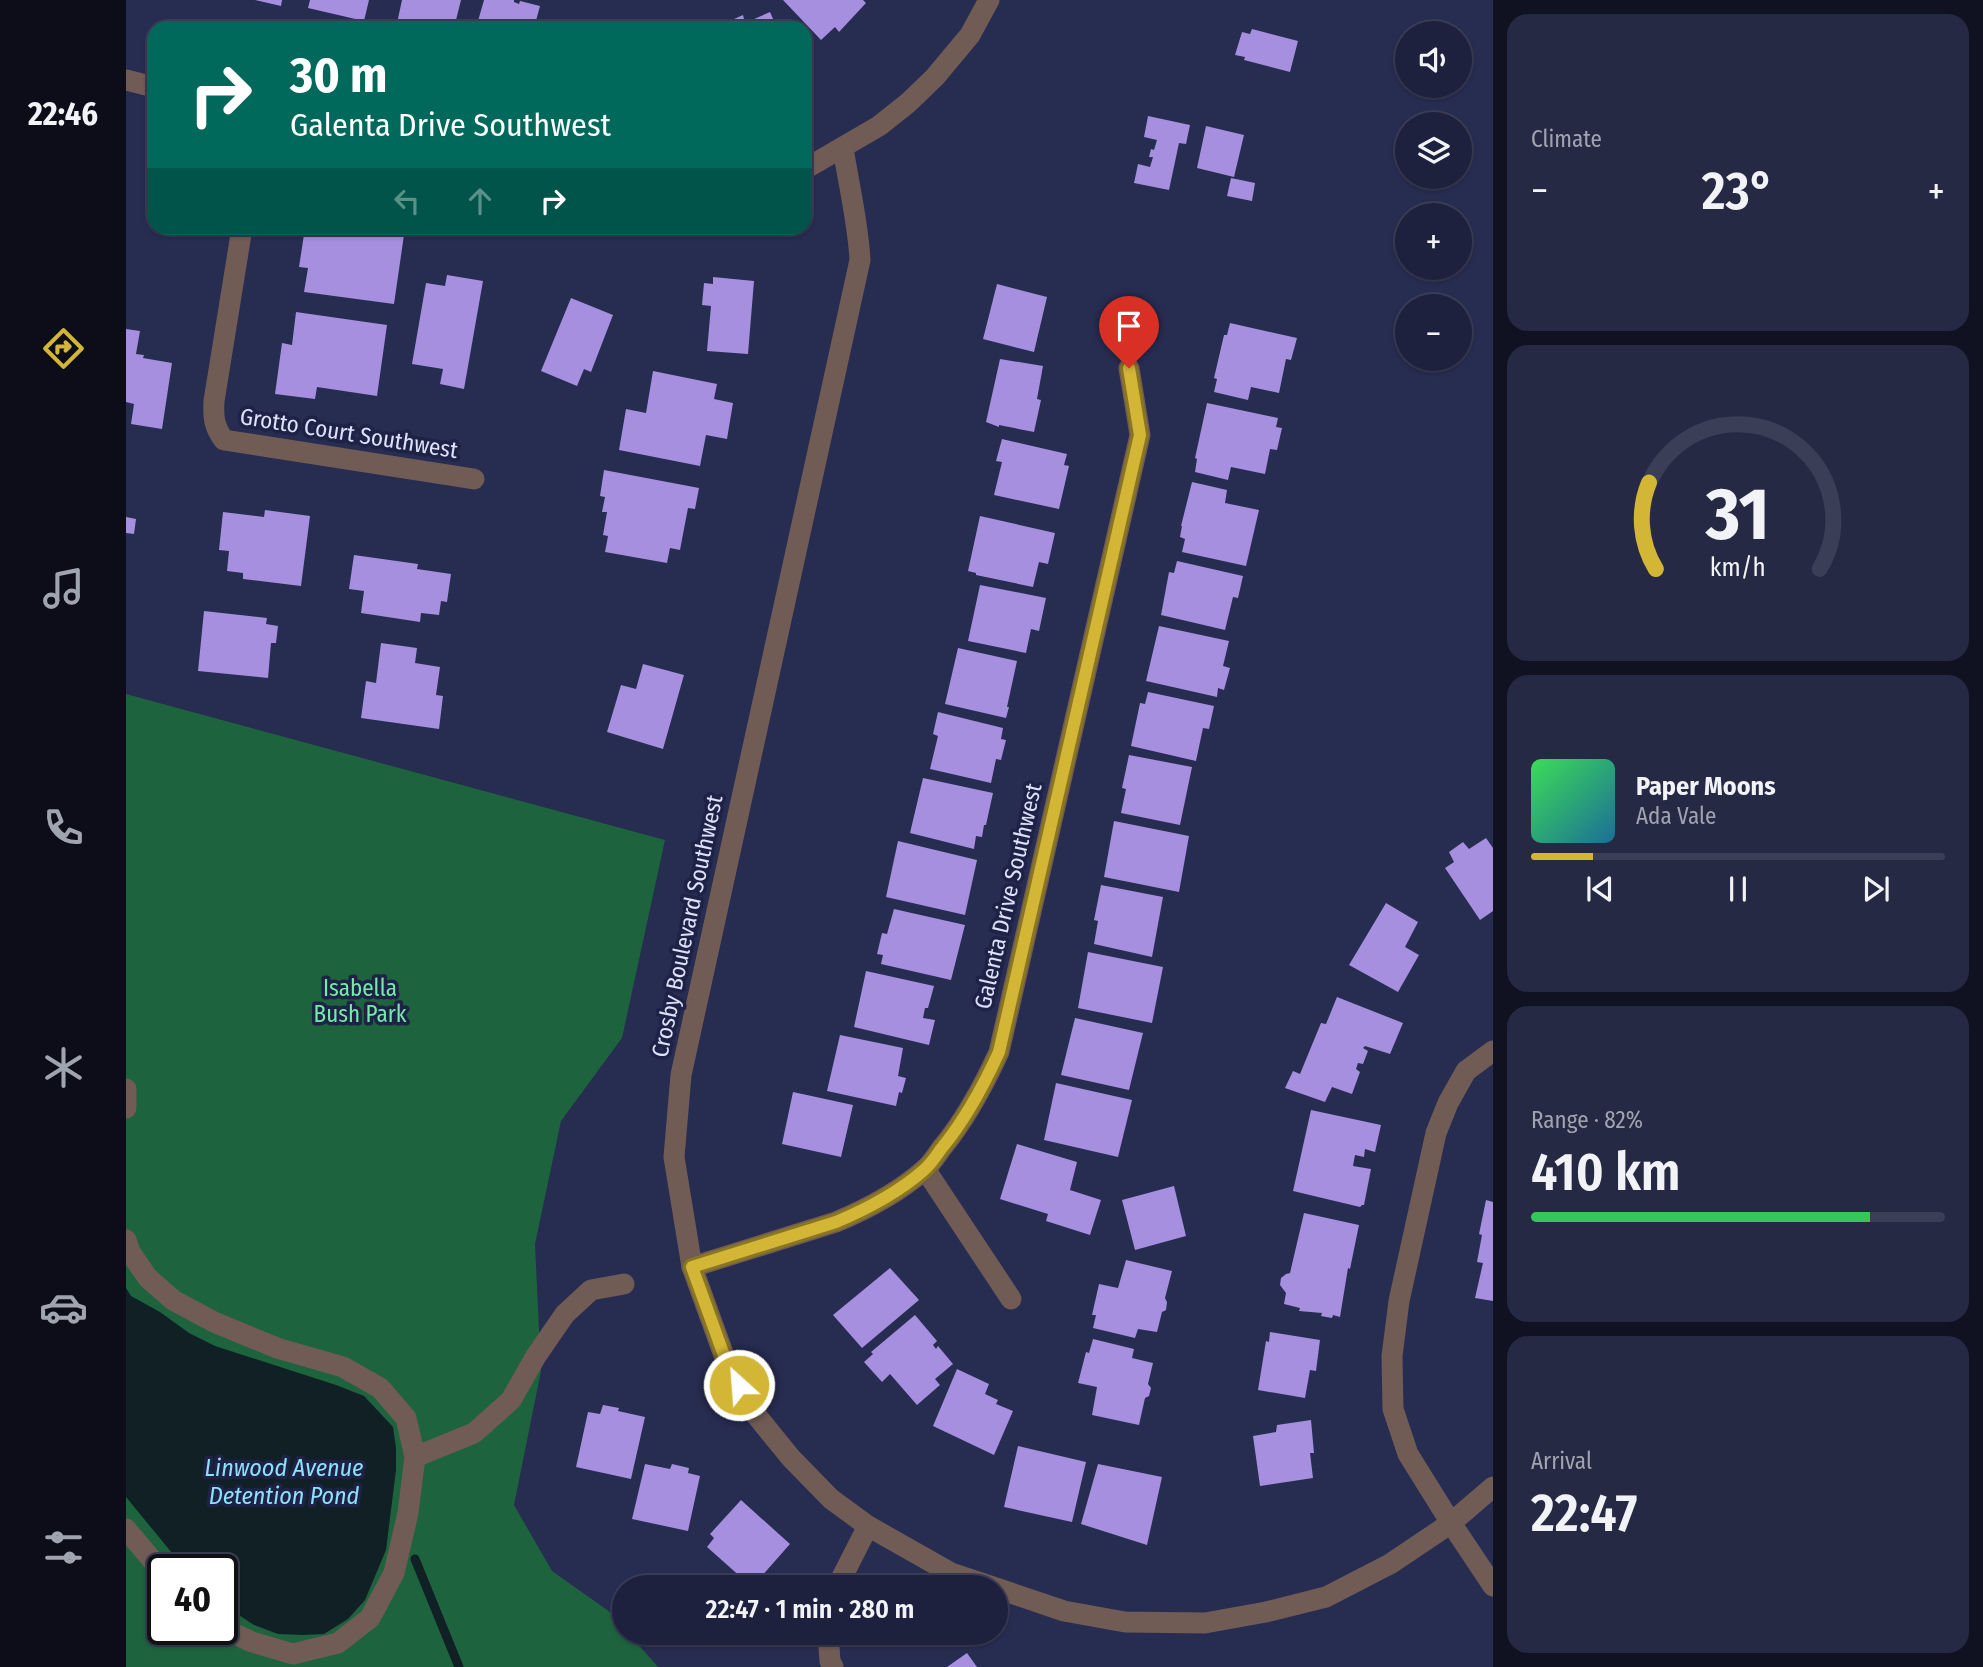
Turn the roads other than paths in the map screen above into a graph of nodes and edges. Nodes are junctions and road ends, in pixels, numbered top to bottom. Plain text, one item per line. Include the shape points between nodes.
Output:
1 (989, 0) edge
2 (126, 80) edge
3 (147, 85) edge
4 (843, 148) junction
5 (812, 165) edge
6 (241, 235) edge
7 (1129, 368) dead end
8 (474, 479) dead end
9 (1493, 1051) edge
10 (126, 1089) edge
11 (126, 1108) edge
12 (925, 1169) junction
13 (126, 1240) edge
14 (692, 1267) junction
15 (624, 1283) dead end
16 (1011, 1299) dead end
17 (415, 1457) junction
18 (1493, 1487) edge
19 (1451, 1523) junction
20 (868, 1526) junction
21 (126, 1529) edge
22 (147, 1554) edge
23 (842, 1575) edge
24 (957, 1575) edge
25 (1493, 1586) edge
26 (1008, 1593) edge
27 (238, 1635) edge
28 (829, 1645) edge
29 (833, 1667) edge

1 - 4 street via 970,35 935,77 908,103
2 - 3 street
4 - 5 street
4 - 14 street, Crosby Boulevard Southwest via 859,229 860,260 681,1075 674,1157
6 - 8 street, Grotto Court Southwest via 213,417 224,440
7 - 12 street, Galenta Drive Southwest via 1140,435 999,1052 960,1126
9 - 19 street via 1466,1071 1436,1133 1399,1301 1392,1356 1393,1409 1404,1443
10 - 11 street
12 - 14 street, Galenta Drive Southwest via 836,1222
12 - 16 street
13 - 17 street via 148,1278 173,1300 277,1348 343,1367 380,1388 406,1418
14 - 20 street, Crosby Boulevard Southwest via 726,1361 752,1410 831,1499
15 - 17 street via 591,1290 565,1314 511,1400 474,1433
17 - 27 street via 394,1573 370,1618 338,1643 293,1654
18 - 19 street, Crosby Boulevard Southwest
19 - 25 street
19 - 26 street, Crosby Boulevard Southwest via 1390,1564 1326,1597 1205,1623 1125,1622 1063,1611
20 - 23 street
20 - 24 street, Crosby Boulevard Southwest
21 - 22 street
28 - 29 street

